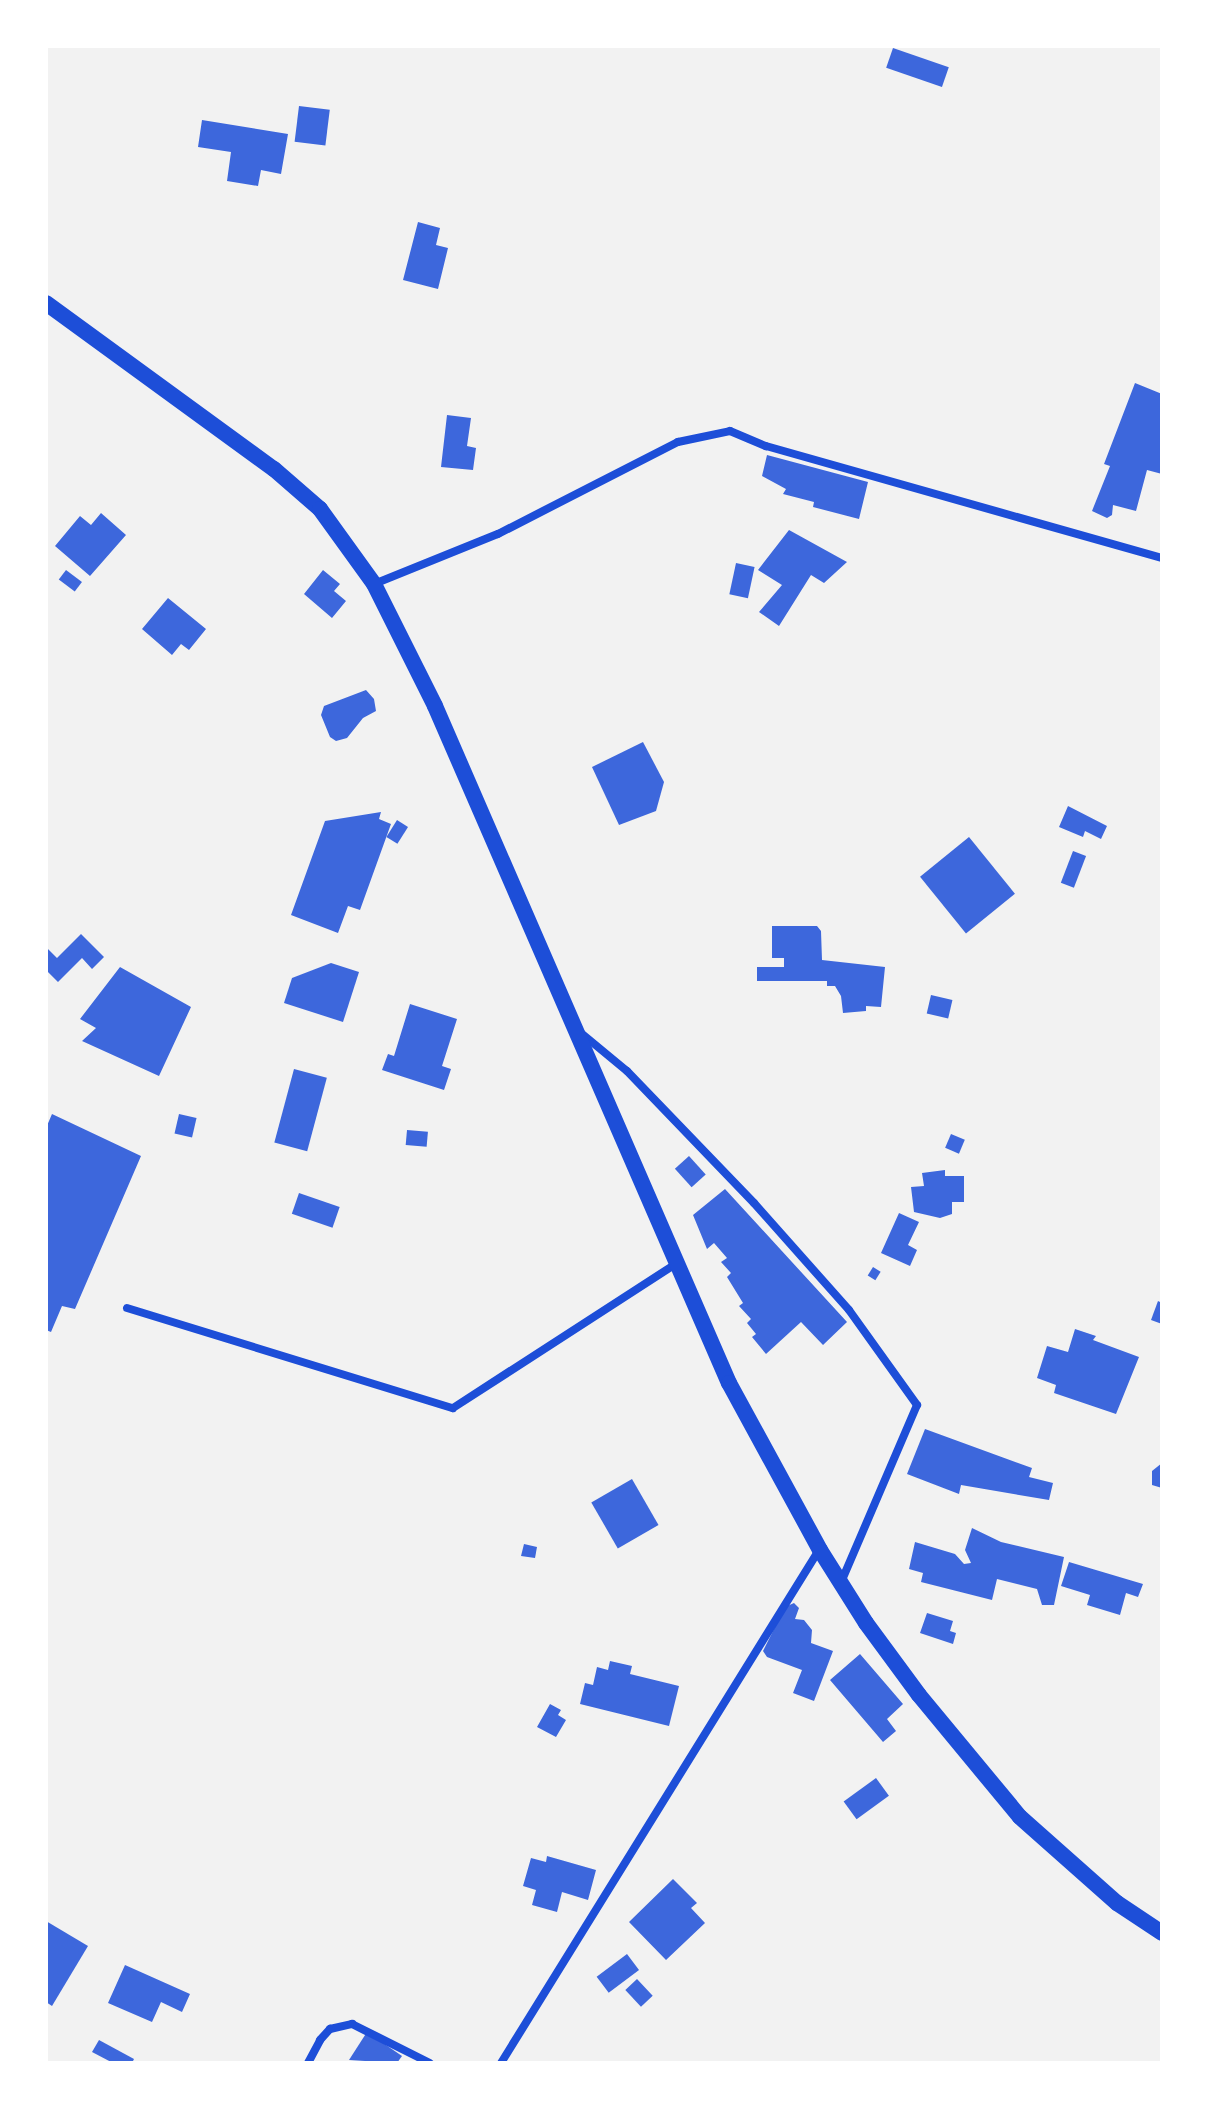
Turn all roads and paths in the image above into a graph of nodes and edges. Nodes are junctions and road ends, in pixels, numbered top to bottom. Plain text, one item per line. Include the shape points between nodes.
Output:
1 (46, 303) edge
2 (1162, 558) edge
3 (374, 584) junction
4 (572, 1025) junction
5 (676, 1264) junction
6 (127, 1308) dead end
7 (820, 1550) junction
8 (841, 1583) junction
9 (1162, 1933) edge
10 (308, 2063) edge
11 (430, 2063) edge
12 (501, 2063) edge

1 - 3 main road via 274,469 320,509
2 - 3 street via 796,455 730,431 678,442 498,534
3 - 4 main road via 435,706
4 - 5 main road
4 - 8 street via 627,1071 754,1203 849,1310 917,1405
5 - 6 street via 453,1408
5 - 7 main road via 729,1383
7 - 8 main road
7 - 12 street
8 - 9 main road via 919,1695 1020,1817 1117,1903
10 - 11 street via 330,2029 352,2024

